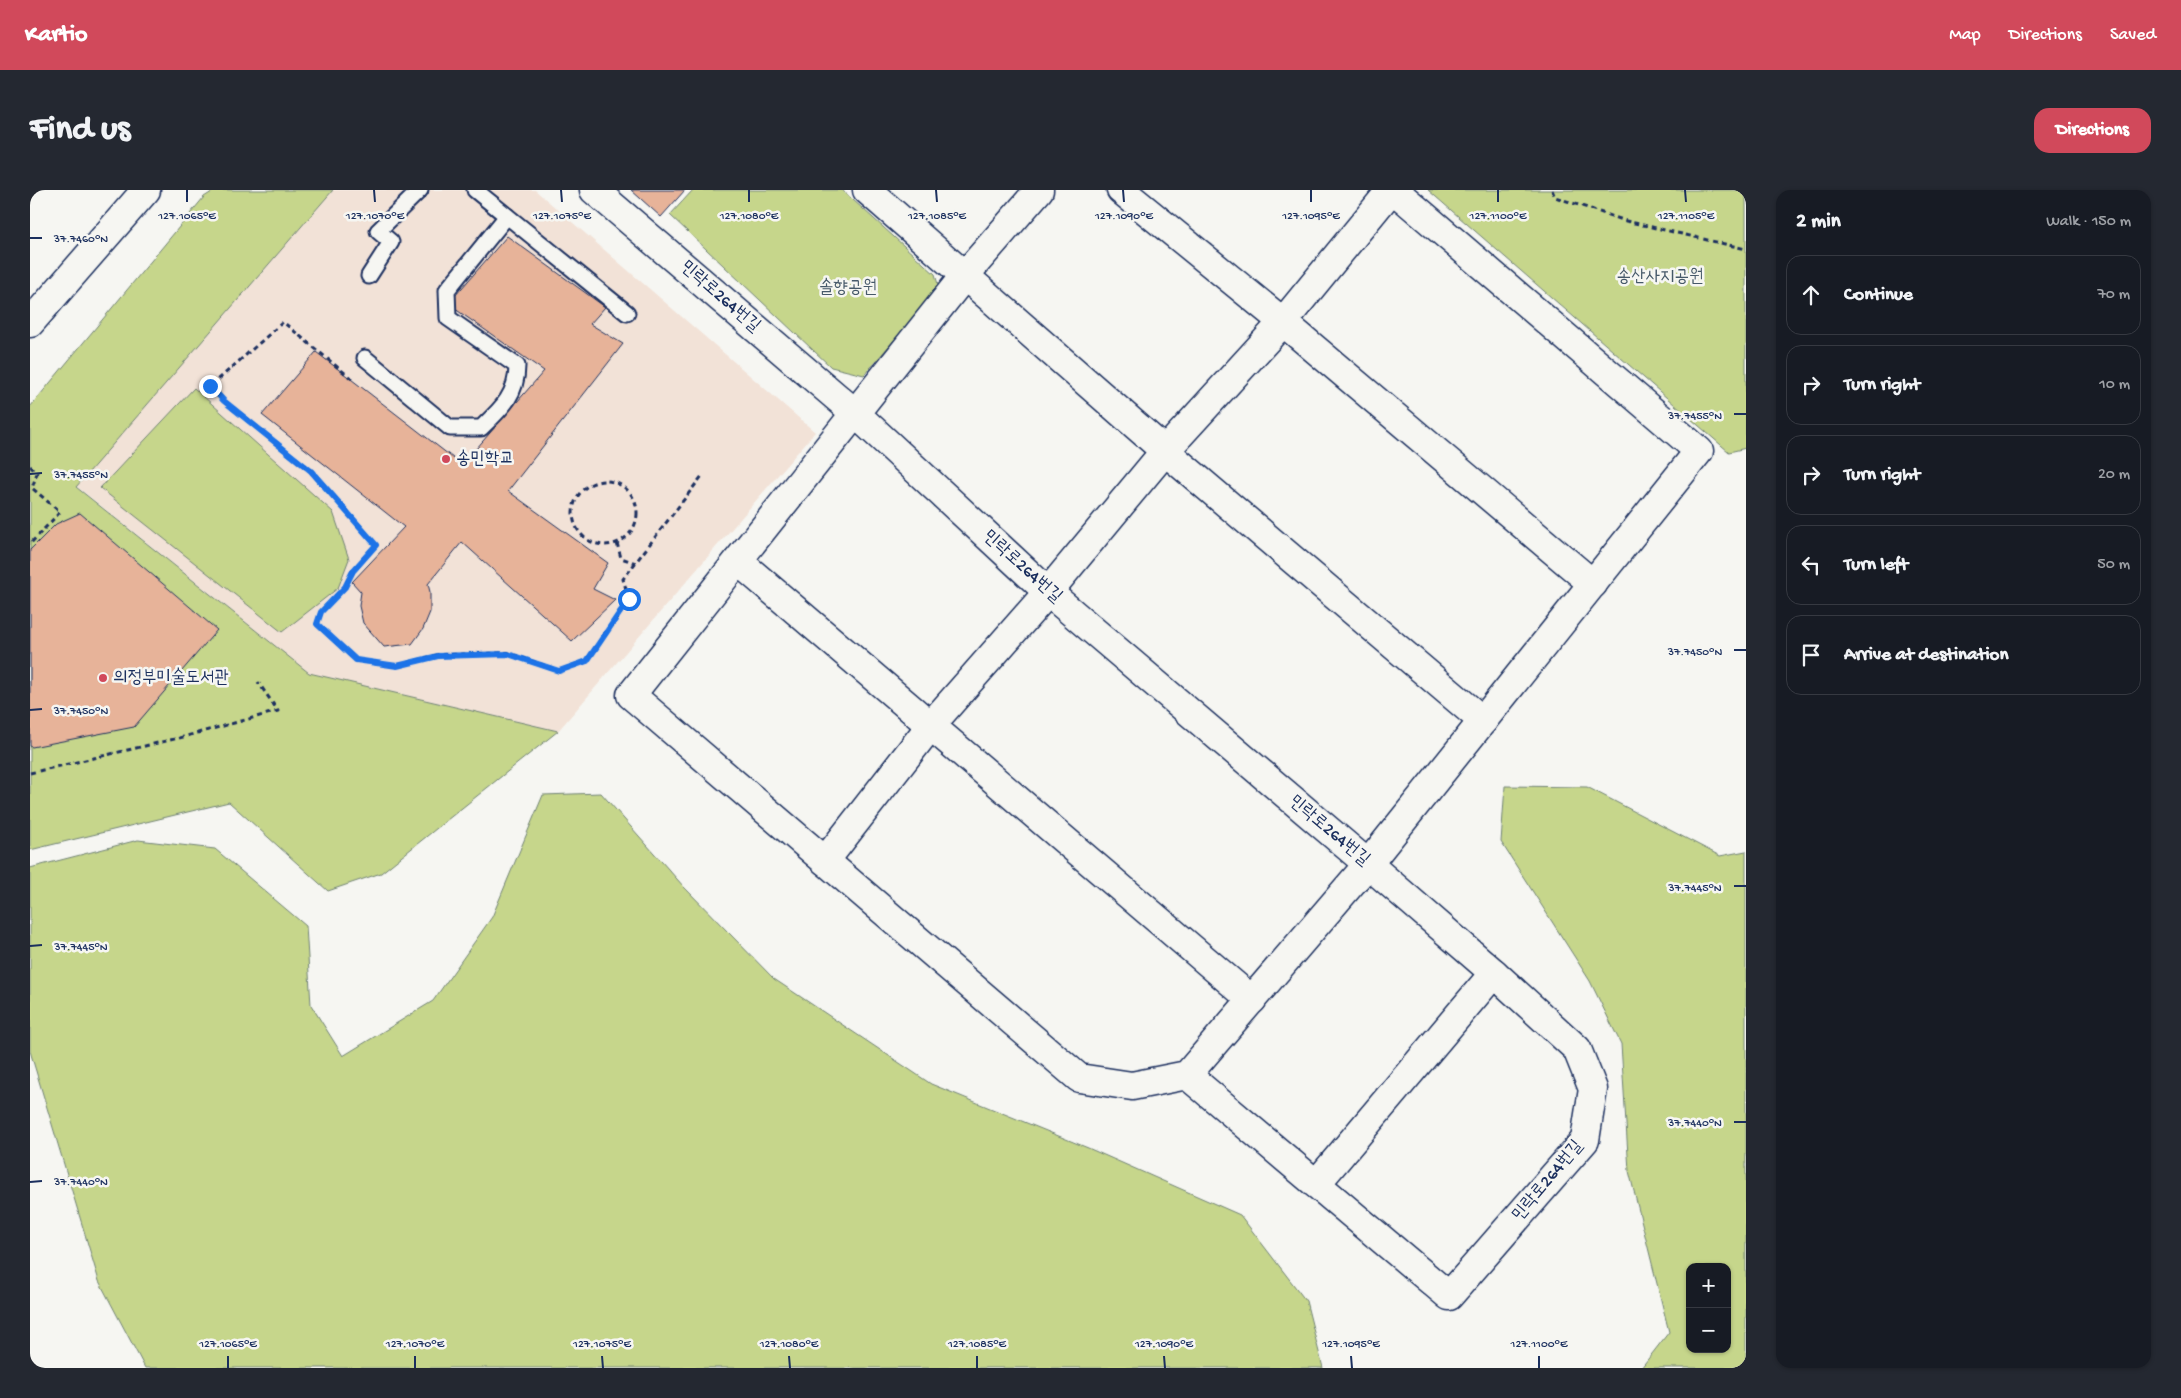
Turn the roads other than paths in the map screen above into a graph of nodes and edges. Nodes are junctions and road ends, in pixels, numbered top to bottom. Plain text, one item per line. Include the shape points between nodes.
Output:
1 (146, 190) edge
2 (420, 190) edge
3 (475, 190) edge
4 (594, 190) edge
5 (867, 190) edge
6 (1039, 190) edge
7 (1121, 190) edge
8 (1393, 190) edge
9 (507, 216) junction
10 (965, 275) junction
11 (369, 276) dead end
12 (627, 313) dead end
13 (1283, 322) junction
14 (30, 323) edge
15 (369, 361) road end
16 (856, 414) junction
17 (1165, 451) junction
18 (738, 560) junction
19 (1593, 584) junction
20 (1048, 592) junction
21 (1483, 721) junction
22 (931, 724) junction
23 (825, 861) junction
24 (1368, 864) junction
25 (1494, 973) junction
26 (1252, 1000) junction
27 (1187, 1075) junction
28 (1316, 1184) junction

1 - 14 street
2 - 11 lane via 378,231 391,242
3 - 9 lane
4 - 16 street, 민락로264번길
5 - 10 street
6 - 10 street
7 - 13 street
8 - 13 street
8 - 19 street via 1699,452
9 - 12 lane
9 - 15 lane via 447,290 448,318 517,366 517,380 504,406 481,428 450,428
10 - 16 street
10 - 17 street
13 - 17 street
13 - 19 street
16 - 18 street
16 - 20 street, 민락로264번길
17 - 20 street
17 - 21 street
18 - 22 street
18 - 23 street via 631,695
19 - 21 street
20 - 22 street
20 - 24 street, 민락로264번길
21 - 24 street
22 - 23 street
22 - 26 street
23 - 27 street via 1079,1078 1132,1086
24 - 25 street, 민락로264번길
24 - 26 street
25 - 28 street
25 - 28 street, 민락로264번길 via 1577,1049 1593,1089 1586,1140 1449,1296
26 - 27 street
27 - 28 street, 민락로264번길

